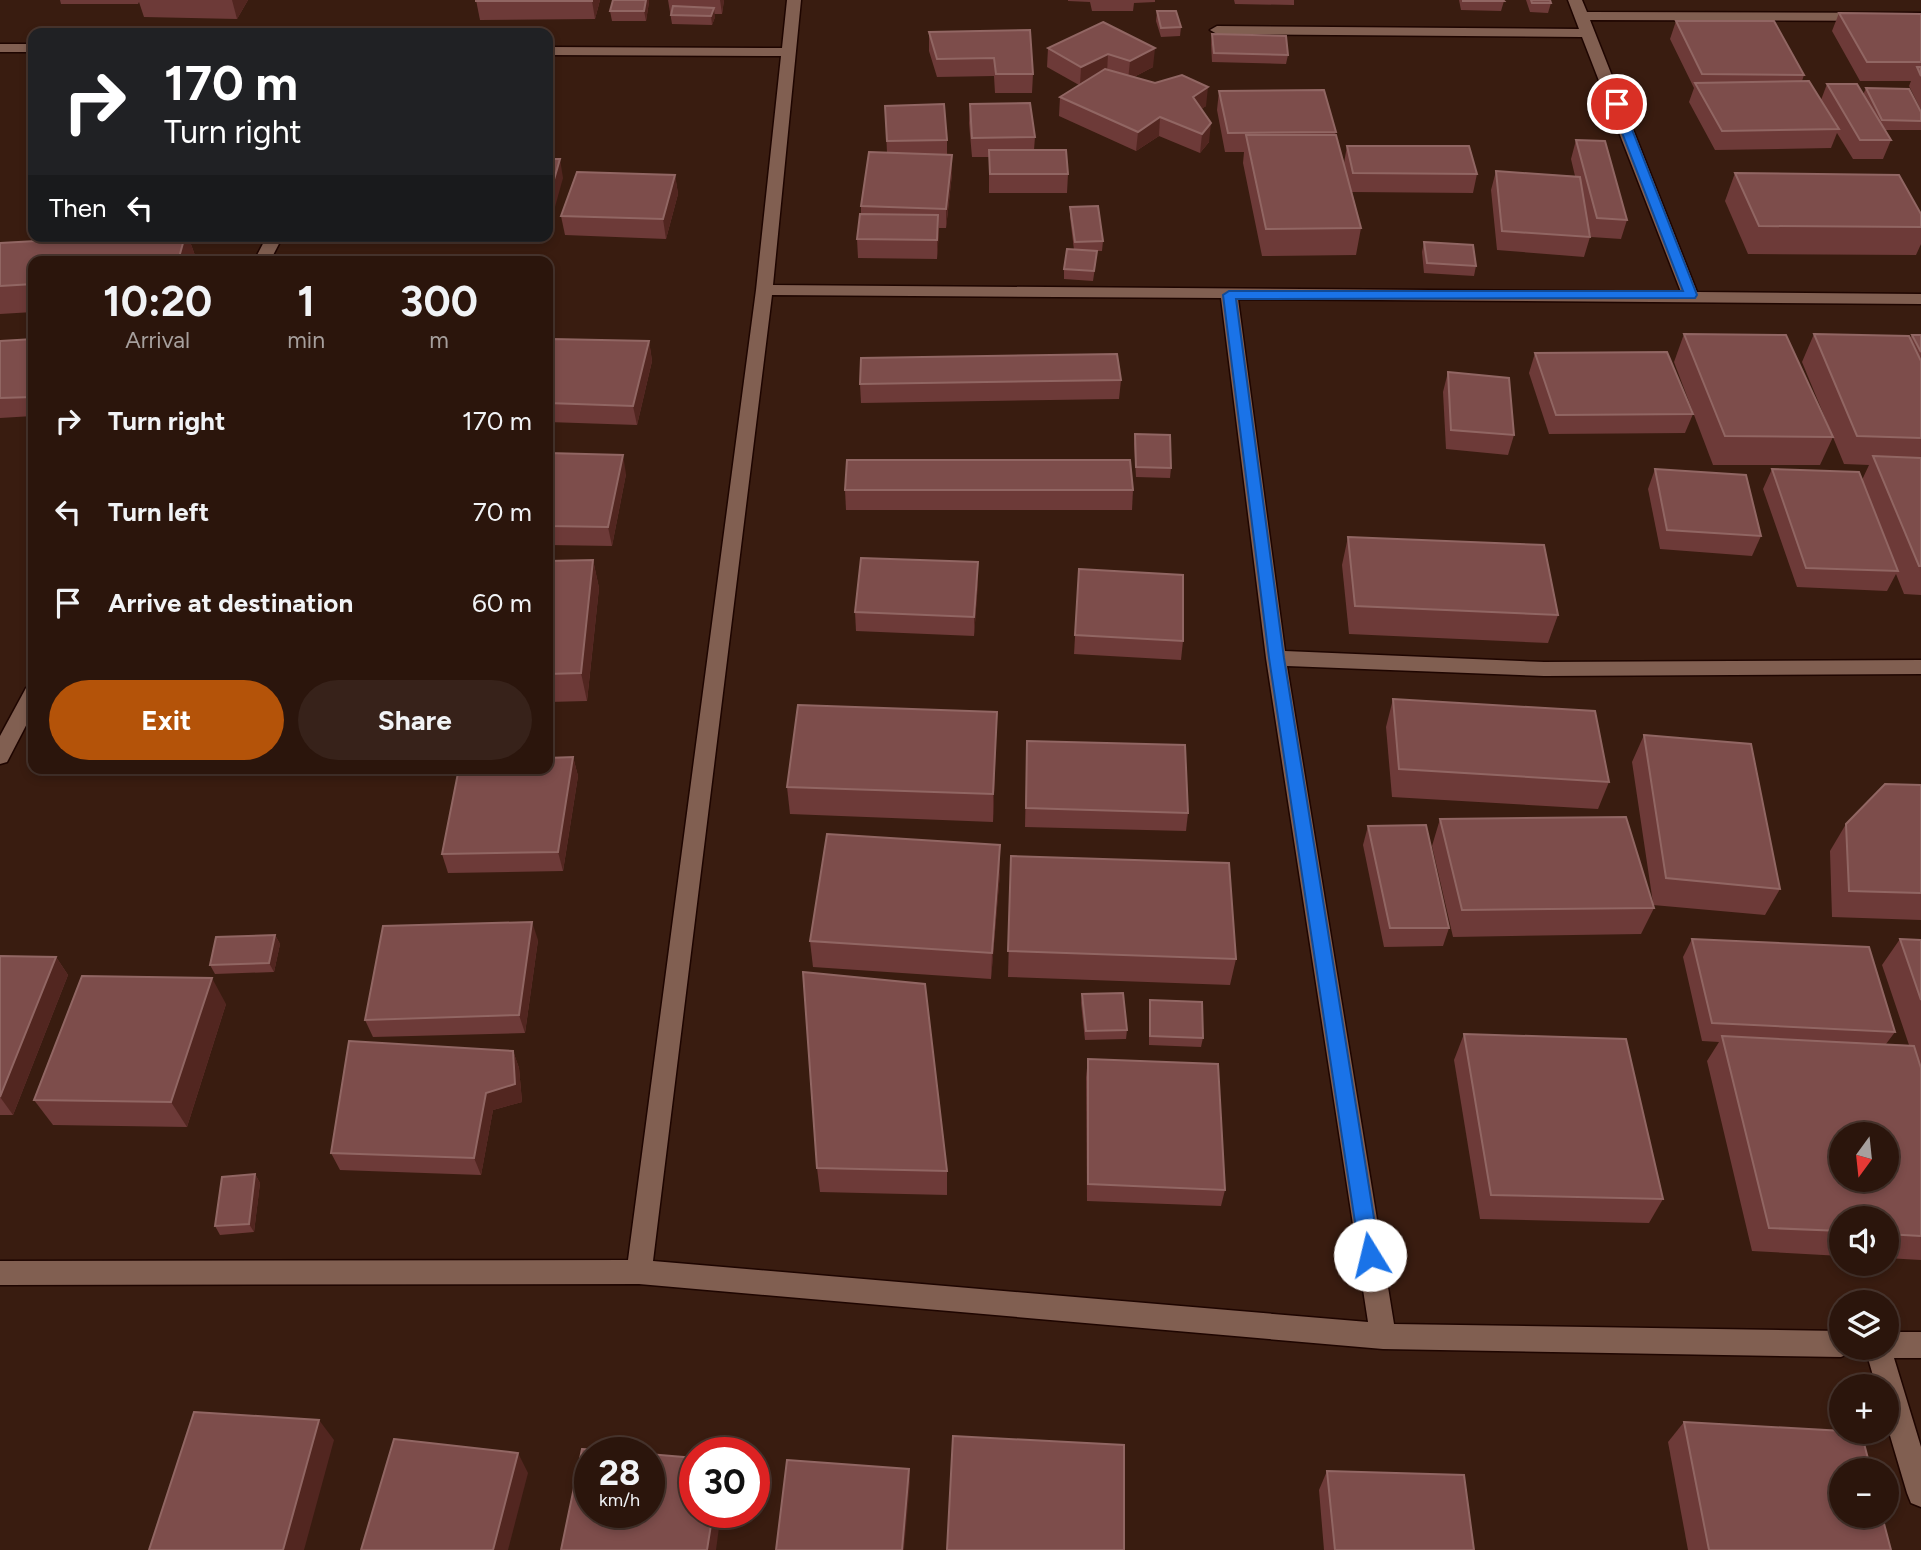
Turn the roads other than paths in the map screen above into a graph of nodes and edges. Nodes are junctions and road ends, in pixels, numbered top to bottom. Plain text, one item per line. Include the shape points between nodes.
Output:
1 (794, 0) edge
2 (1575, 0) edge
3 (1582, 16) junction
4 (1921, 17) edge
5 (1217, 30) dead end
6 (1589, 33) junction
7 (0, 48) edge
8 (28, 48) edge
9 (553, 51) edge
10 (788, 52) junction
11 (764, 290) junction
12 (1229, 295) junction
13 (1690, 295) junction
14 (1921, 299) edge
15 (1276, 658) junction
16 (1921, 667) edge
17 (28, 703) edge
18 (0, 756) edge
19 (639, 1272) junction
20 (0, 1273) edge
21 (1383, 1336) junction
22 (1829, 1344) edge
23 (1899, 1345) edge
24 (1921, 1345) edge
25 (1882, 1360) edge
26 (1921, 1493) edge

1 - 10 street
2 - 3 street
3 - 4 street
3 - 6 street
5 - 6 street
6 - 13 street
7 - 8 street
9 - 10 street
10 - 11 street
11 - 12 street
11 - 19 street
12 - 13 street
12 - 15 street
13 - 14 street
15 - 16 street via 1544,668
15 - 21 street
17 - 18 street
19 - 20 street
19 - 21 street
21 - 22 street
23 - 24 street
25 - 26 street

